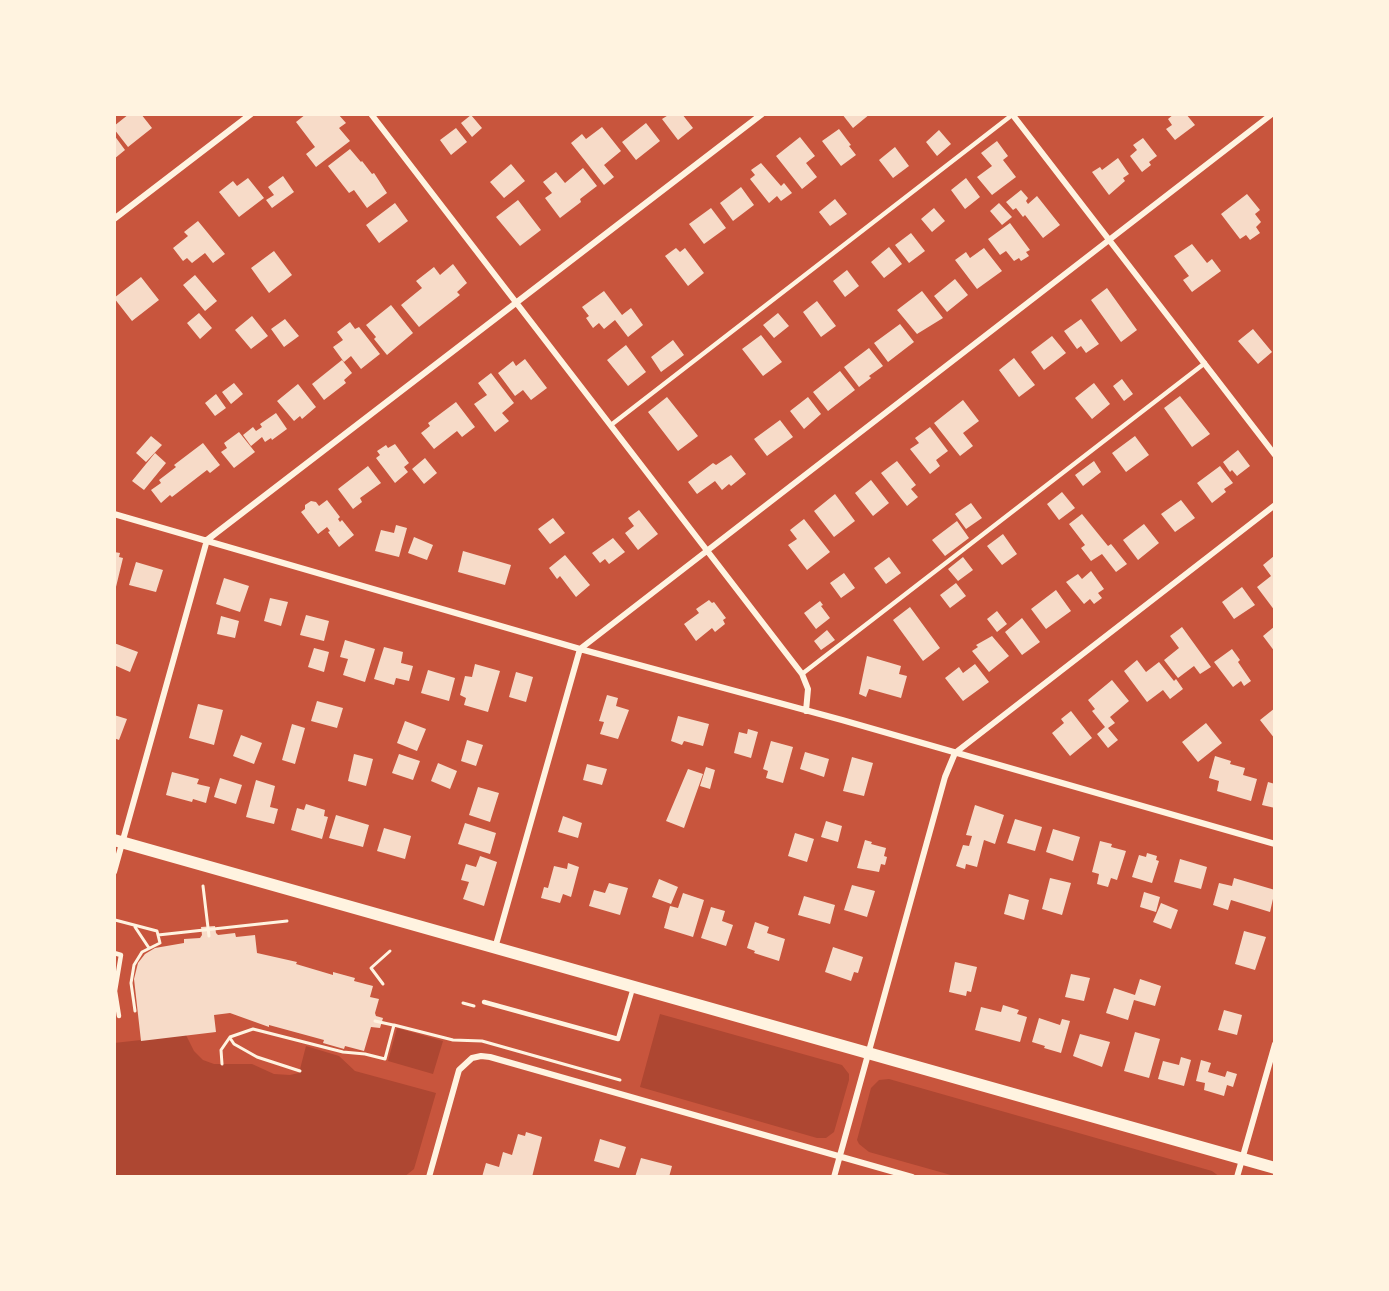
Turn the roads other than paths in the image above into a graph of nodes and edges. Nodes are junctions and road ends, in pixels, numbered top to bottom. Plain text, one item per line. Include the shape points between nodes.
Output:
1 (251, 114) edge
2 (371, 114) edge
3 (762, 114) edge
4 (1012, 114) edge
5 (1272, 114) edge
6 (114, 219) edge
7 (1110, 239) junction
8 (517, 303) junction
9 (1205, 363) junction
10 (611, 425) junction
11 (1275, 455) edge
12 (1275, 505) edge
13 (114, 514) edge
14 (207, 540) junction
15 (707, 550) junction
16 (580, 649) junction
17 (802, 674) junction
18 (806, 711) junction
19 (955, 753) junction
20 (118, 841) edge
21 (1275, 844) edge
22 (114, 872) edge
23 (495, 948) junction
24 (114, 953) edge
25 (633, 987) junction
26 (484, 1002) dead end
27 (119, 1016) dead end
28 (1275, 1044) edge
29 (868, 1052) junction
30 (839, 1157) junction
31 (1242, 1159) junction
32 (1275, 1168) edge
33 (429, 1177) edge
34 (834, 1177) edge
35 (912, 1177) edge
36 (1237, 1177) edge

1 - 6 street
2 - 8 street
3 - 8 street
4 - 7 street
4 - 10 lane
5 - 7 street
7 - 9 street
7 - 15 street
8 - 10 street
8 - 14 street
9 - 11 street
9 - 17 lane
10 - 15 street
12 - 19 street
13 - 14 street
14 - 16 street
14 - 20 street
15 - 16 street
15 - 17 street
16 - 18 street
16 - 23 street
17 - 18 street via 808,689
18 - 19 street
19 - 21 street
19 - 29 street
20 - 22 street
20 - 23 main road
23 - 25 main road
24 - 27 lane via 120,955 115,991
25 - 26 lane via 618,1039
25 - 29 main road
28 - 31 street
29 - 30 street
29 - 31 main road
30 - 33 street via 490,1057 472,1058 459,1070
30 - 34 street
30 - 35 street
31 - 32 main road
31 - 36 street

